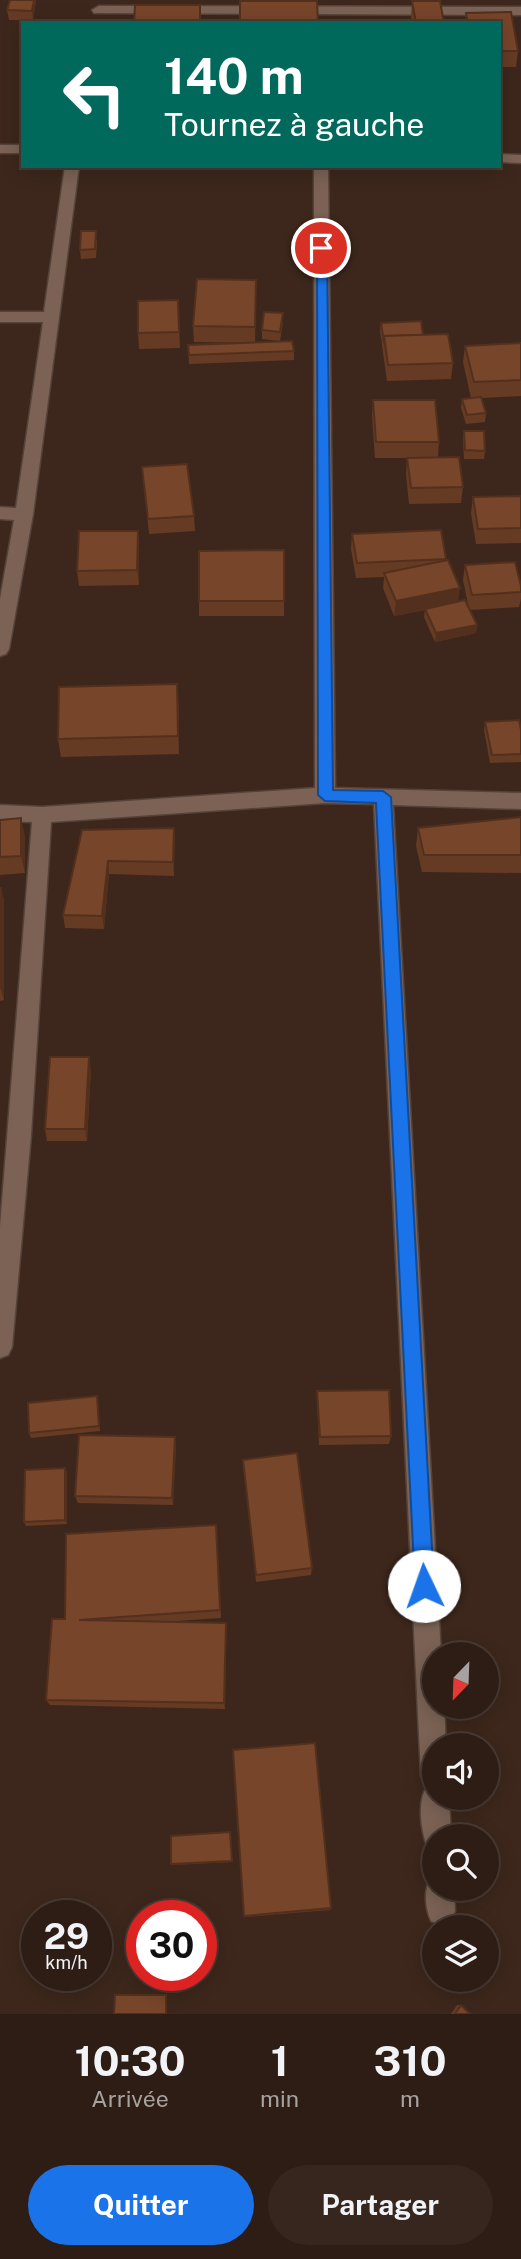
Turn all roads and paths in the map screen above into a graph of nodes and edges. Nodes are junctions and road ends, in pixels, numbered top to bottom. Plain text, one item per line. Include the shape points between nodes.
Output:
1 (98, 11) edge
2 (521, 11) edge
3 (0, 149) edge
4 (21, 149) edge
5 (501, 158) edge
6 (521, 159) edge
7 (72, 168) edge
8 (321, 168) edge
9 (0, 317) edge
10 (51, 317) junction
11 (0, 513) edge
12 (24, 513) junction
13 (0, 649) edge
14 (325, 795) junction
15 (383, 797) junction
16 (521, 801) edge
17 (0, 813) edge
18 (42, 815) junction
19 (10, 1135) edge
20 (0, 1347) edge
21 (432, 1733) edge

1 - 2 street
3 - 4 street
5 - 6 street
7 - 10 street
8 - 14 street
9 - 10 street
10 - 12 street
11 - 12 street
12 - 13 street
14 - 15 street
14 - 18 street
15 - 16 street
15 - 21 street
17 - 18 street
18 - 19 street
19 - 20 street

